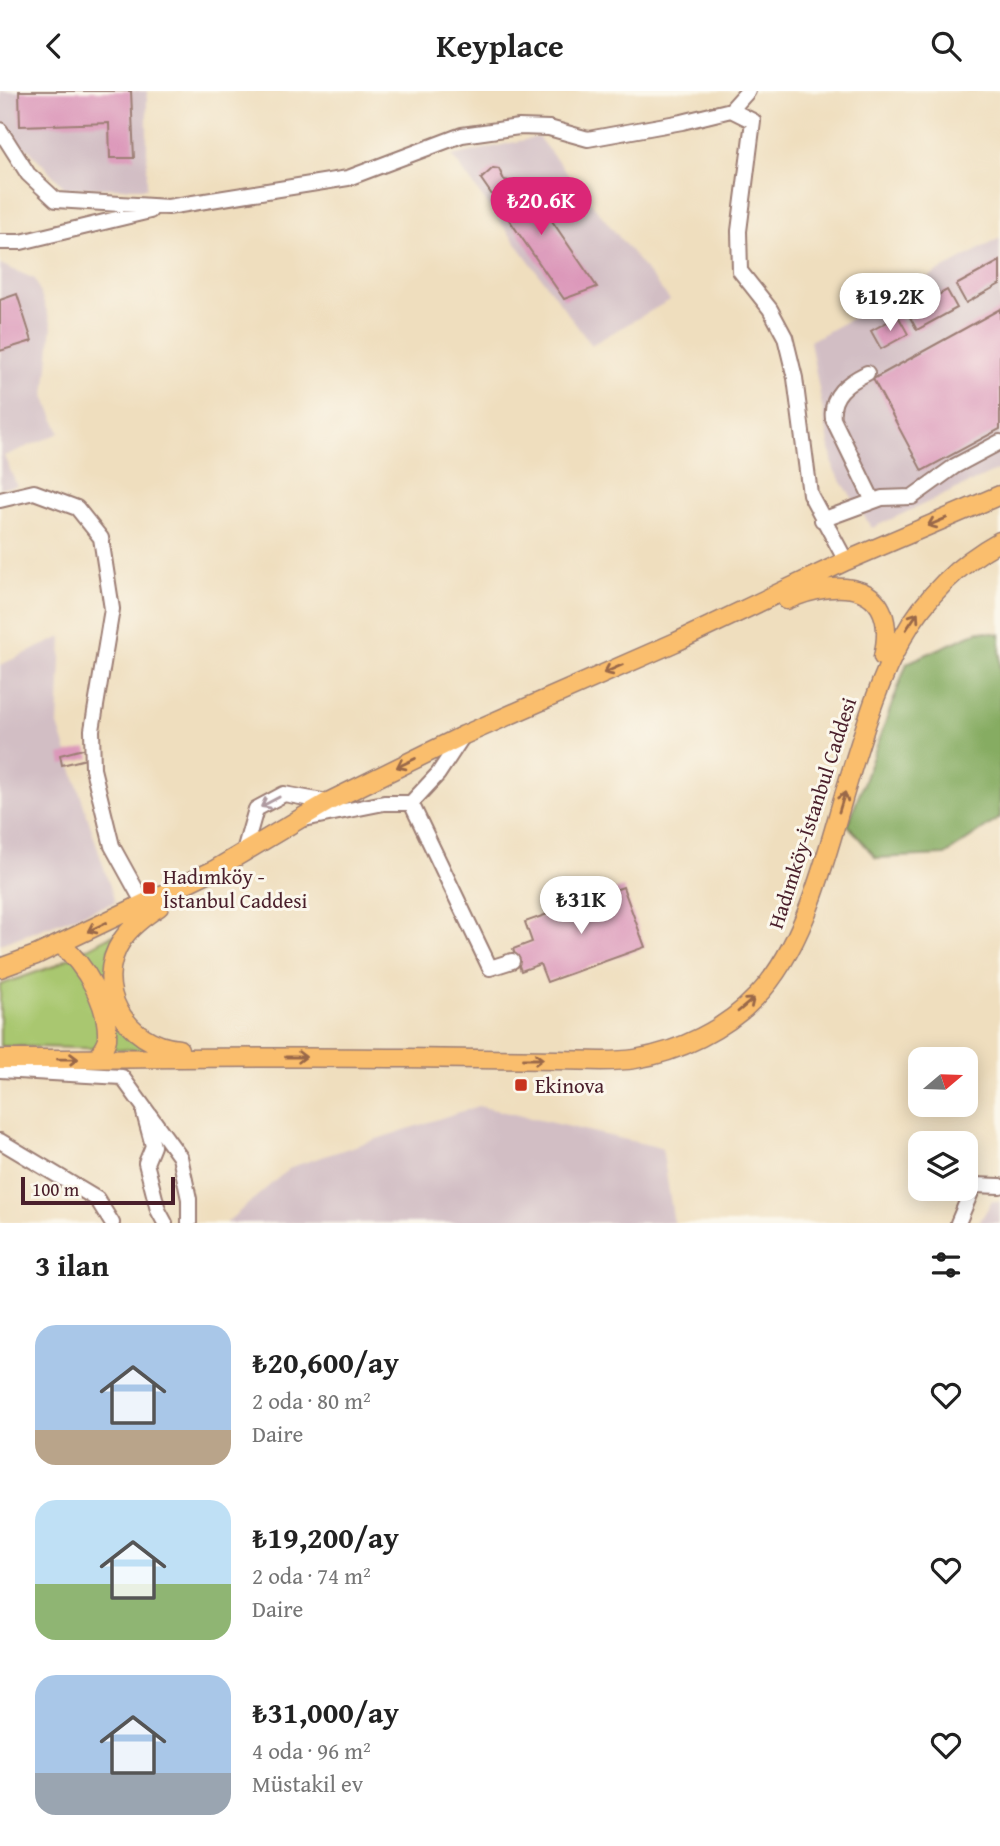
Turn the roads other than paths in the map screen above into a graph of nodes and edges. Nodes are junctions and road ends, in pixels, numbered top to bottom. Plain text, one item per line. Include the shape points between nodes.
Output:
1 (748, 91) edge
2 (732, 110) junction
3 (0, 130) edge
4 (168, 207) junction
5 (0, 242) edge
6 (867, 373) dead end
7 (1000, 442) edge
8 (1000, 495) edge
9 (0, 500) edge
10 (873, 501) junction
11 (822, 520) junction
12 (1000, 541) edge
13 (846, 561) junction
14 (676, 642) junction
15 (872, 704) junction
16 (464, 734) junction
17 (328, 802) junction
18 (411, 803) junction
19 (293, 822) junction
20 (244, 851) junction
21 (214, 870) junction
22 (144, 904) junction
23 (60, 944) junction
24 (512, 961) dead end
25 (0, 968) edge
26 (236, 1056) junction
27 (97, 1058) junction
28 (0, 1059) edge
29 (0, 1070) edge
30 (142, 1105) junction
31 (0, 1141) edge
32 (153, 1146) junction
33 (1000, 1186) edge
34 (112, 1223) edge
35 (168, 1223) edge
36 (189, 1223) edge
37 (958, 1223) edge

1 - 2 street
2 - 4 street via 588,138 549,128 519,127 462,135 348,178
2 - 11 street via 753,121 739,231 740,271 785,337 810,494
3 - 4 street via 28,174 56,200
4 - 5 street via 22,241
6 - 10 street via 842,389 832,411
7 - 10 street via 912,497
8 -> 13 main road
9 - 22 street via 34,492 78,508 101,538 112,609 92,730 93,769 112,846
10 - 11 street
11 - 13 street
15 -> 12 main road, Hadımköy-İstanbul Caddesi via 895,647 930,594 953,572
13 - 14 main road
14 - 15 main road via 812,591 838,585 851,589 874,601 886,622 887,641
14 -> 16 main road
26 -> 15 main road, Hadımköy-İstanbul Caddesi via 633,1059 698,1038 756,997 796,938
16 -> 17 main road
16 - 18 street
17 - 19 main road
17 -> 20 street via 285,794 256,810
18 - 19 street via 384,803
18 - 24 street via 490,968
19 - 20 main road
20 - 21 main road
21 - 22 main road
21 - 26 main road via 130,929 113,959 111,991 120,1015 150,1042 163,1048
22 -> 23 main road
23 - 25 main road
23 - 27 main road via 76,956 90,978 102,1010 107,1041
26 - 27 main road
28 -> 27 main road
29 - 30 street via 122,1077
30 - 32 street
30 - 36 street via 180,1157
31 - 34 street via 97,1199
32 - 35 street
32 - 35 street via 146,1163 158,1210
33 - 37 street via 974,1185

